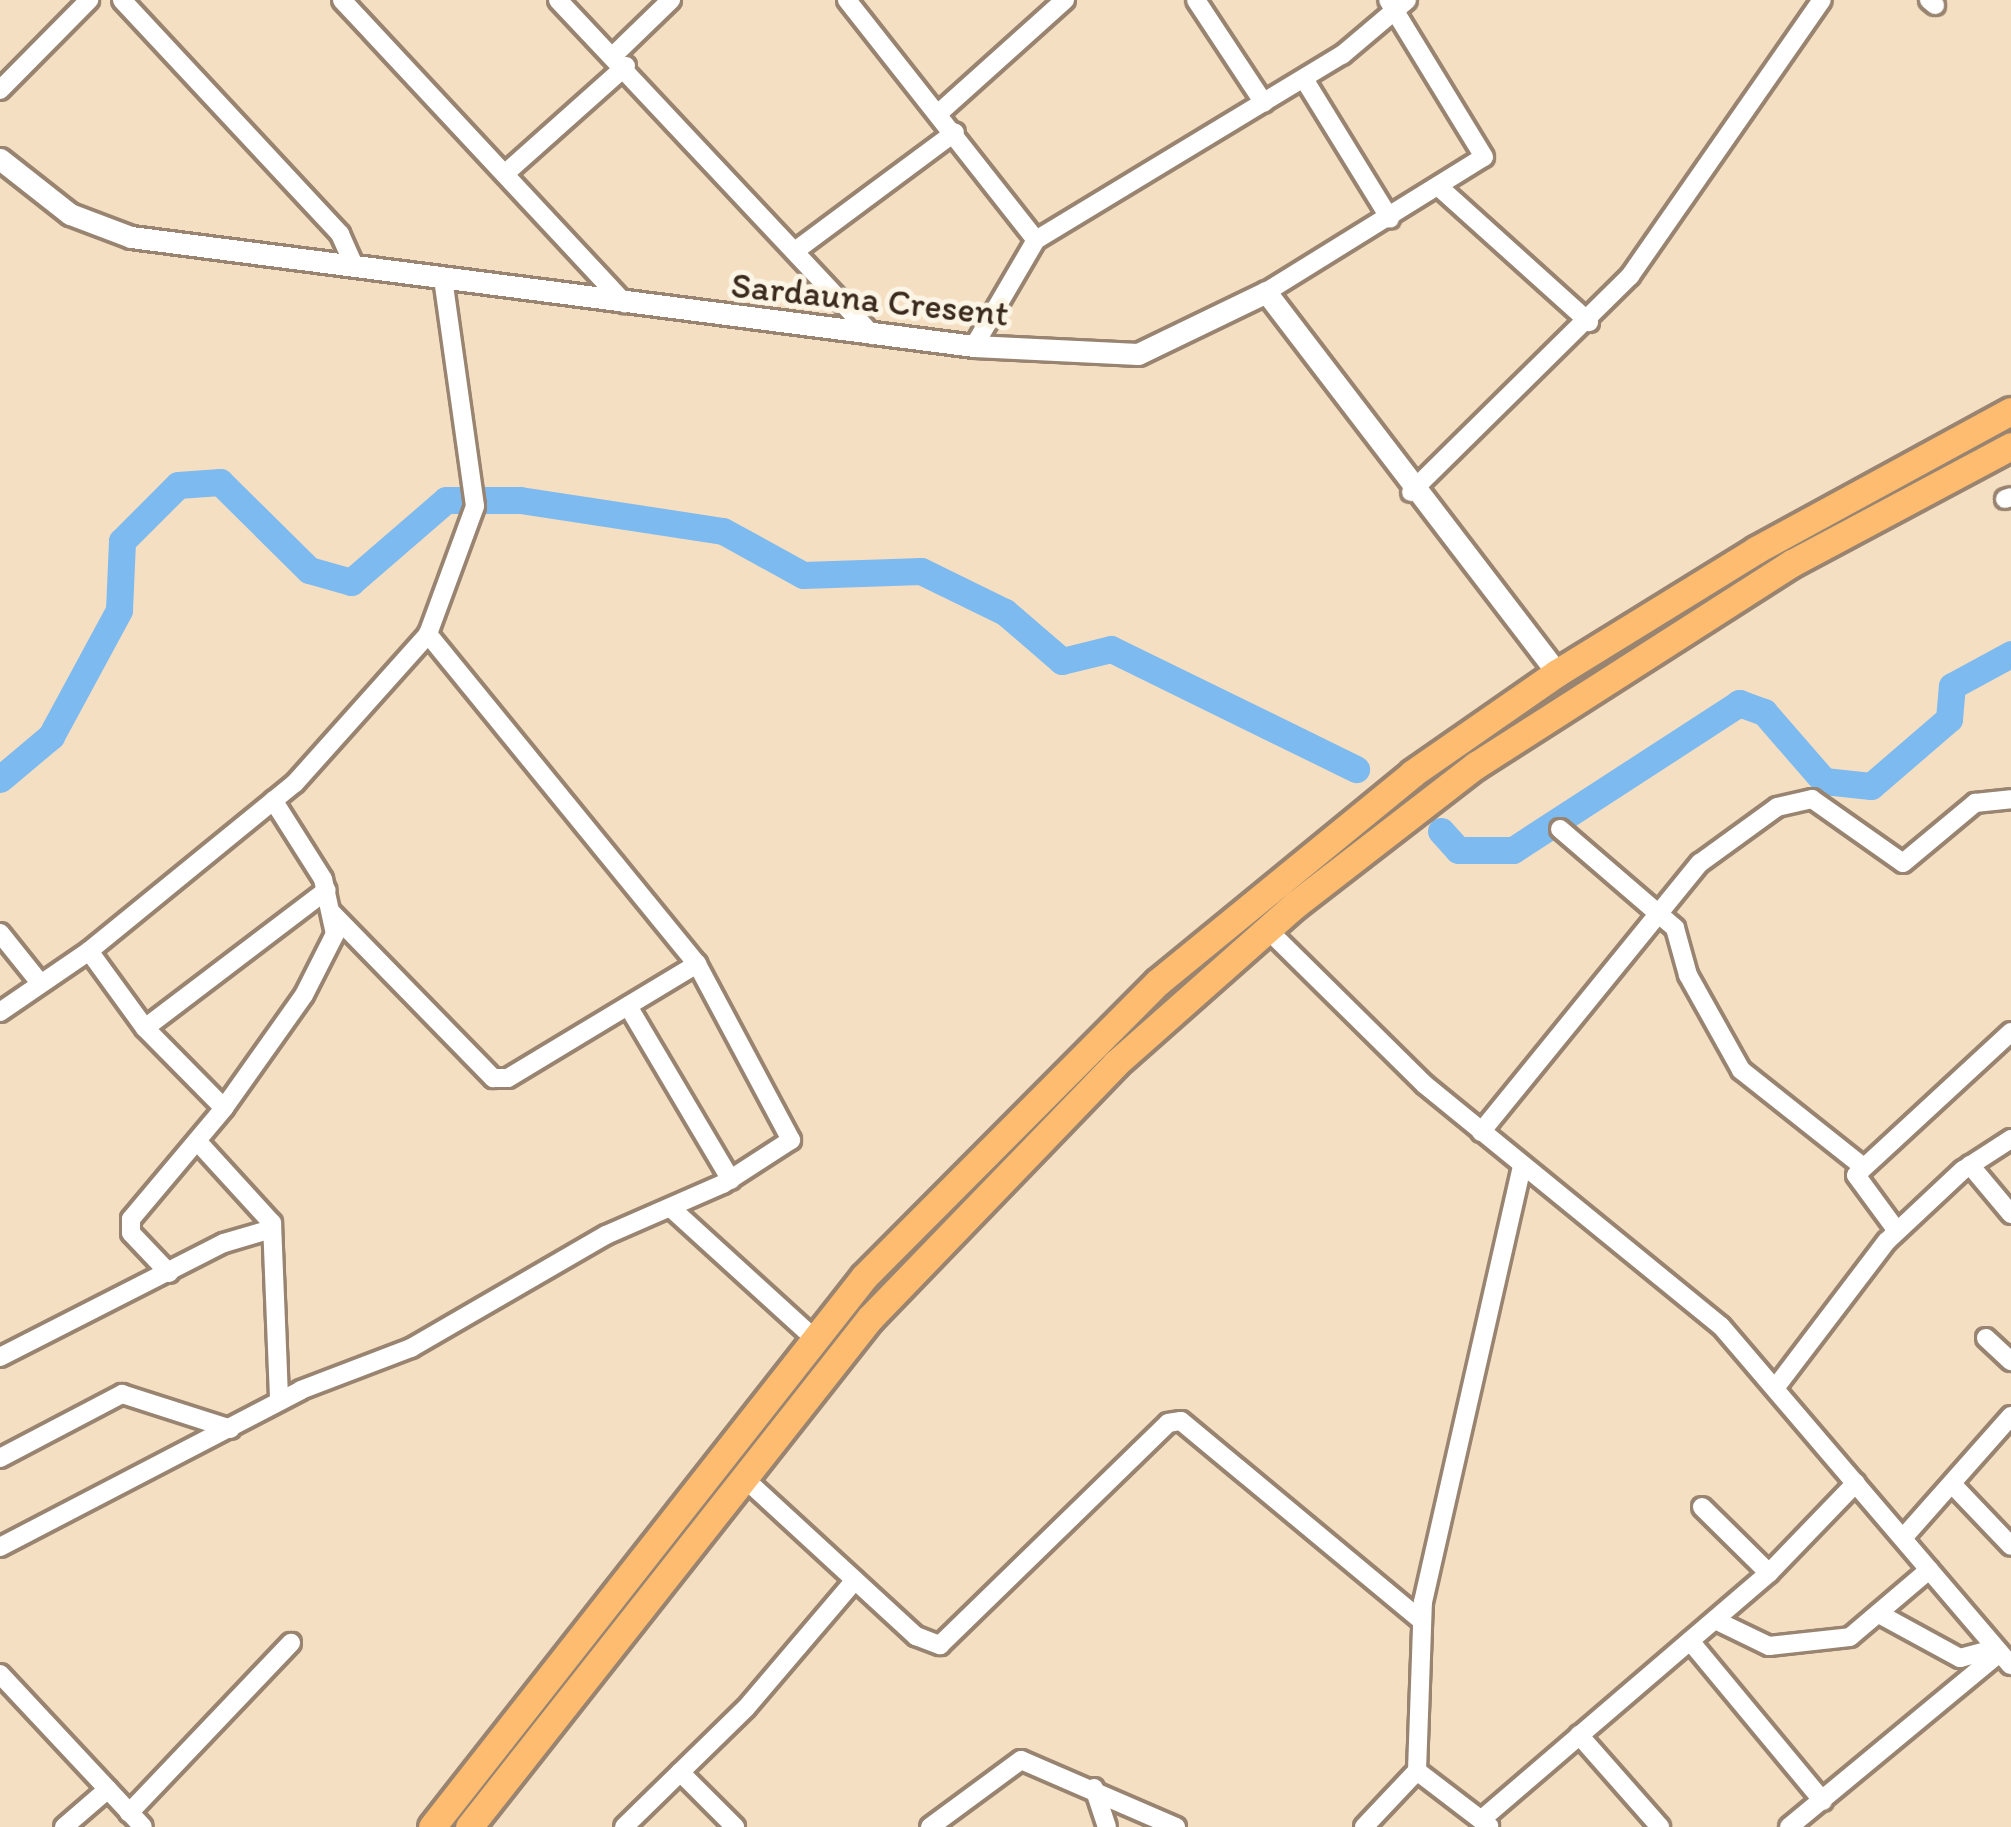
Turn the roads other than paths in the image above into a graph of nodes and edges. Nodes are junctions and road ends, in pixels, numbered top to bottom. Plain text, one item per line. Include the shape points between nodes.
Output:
1 (89, 0) edge
2 (122, 0) edge
3 (342, 0) edge
4 (558, 0) edge
5 (671, 0) edge
6 (848, 0) edge
7 (1065, 0) edge
8 (1196, 0) edge
9 (1822, 0) edge
10 (1397, 4) edge
11 (621, 60) junction
12 (1304, 80) junction
13 (0, 90) edge
14 (1264, 103) junction
15 (940, 112) junction
16 (955, 133) junction
17 (0, 160) edge
18 (508, 171) junction
19 (1439, 187) junction
20 (1390, 219) junction
21 (1036, 240) junction
22 (795, 251) junction
23 (355, 267) junction
24 (443, 279) junction
25 (1266, 292) junction
26 (625, 303) junction
27 (1589, 322) junction
28 (874, 335) junction
29 (974, 346) junction
30 (2011, 411) edge
31 (2011, 446) edge
32 (1412, 492) junction
33 (428, 634) junction
34 (1556, 673) junction
35 (2011, 799) edge
36 (273, 800) junction
37 (1560, 829) dead end
38 (327, 890) junction
39 (1660, 912) junction
40 (332, 913) junction
41 (1268, 930) junction
42 (0, 933) edge
43 (89, 951) junction
44 (697, 964) junction
45 (40, 983) junction
46 (628, 1006) junction
47 (0, 1012) edge
48 (145, 1028) junction
49 (2011, 1032) edge
50 (224, 1108) junction
51 (1481, 1132) junction
52 (2011, 1139) edge
53 (198, 1142) junction
54 (1970, 1165) junction
55 (1862, 1166) junction
56 (1522, 1168) junction
57 (731, 1180) junction
58 (672, 1209) junction
59 (2011, 1214) edge
60 (272, 1229) junction
61 (1897, 1231) junction
62 (169, 1273) junction
63 (1986, 1338) dead end
64 (815, 1339) junction
65 (0, 1358) edge
66 (2011, 1361) edge
67 (1776, 1387) junction
68 (279, 1401) junction
69 (2011, 1416) edge
70 (232, 1429) junction
71 (0, 1458) edge
72 (744, 1478) junction
73 (1856, 1483) junction
74 (1953, 1485) junction
75 (1702, 1508) dead end
76 (1903, 1538) junction
77 (2011, 1546) edge
78 (0, 1547) edge
79 (1929, 1570) junction
80 (1769, 1573) junction
81 (855, 1580) junction
82 (1880, 1615) junction
83 (1715, 1620) junction
84 (1422, 1621) junction
85 (1690, 1641) junction
86 (291, 1643) dead end
87 (2001, 1656) edge
88 (1970, 1659) junction
89 (0, 1674) edge
90 (1971, 1683) junction
91 (1579, 1736) junction
92 (1417, 1771) junction
93 (680, 1772) junction
94 (1094, 1788) junction
95 (108, 1790) junction
96 (1823, 1801) junction
97 (136, 1820) edge
98 (1486, 1823) edge
99 (1792, 1826) edge
100 (64, 1827) edge
101 (432, 1827) edge
102 (470, 1827) edge
103 (624, 1827) edge
104 (734, 1827) edge
105 (930, 1827) edge
106 (1107, 1827) edge
107 (1176, 1827) edge
108 (1364, 1827) edge
109 (1660, 1827) edge

1 - 13 street
2 - 23 street via 340,234
3 - 18 street
4 - 11 street
5 - 11 street
6 - 15 street
7 - 15 street
8 - 14 street
9 - 27 street
10 - 12 street
10 - 19 street via 1483,144 1479,164
11 - 18 street
11 - 22 street
12 - 14 street
12 - 20 street
14 - 21 street
15 - 16 street
16 - 21 street
16 - 22 street
17 - 23 street, Sardauna Cresent via 99,229
18 - 26 street
19 - 20 street
19 - 27 street
20 - 25 street
21 - 29 street
22 - 28 street
23 - 24 street, Sardauna Cresent
24 - 26 street, Sardauna Cresent
24 - 33 street via 475,501
25 - 29 street, Sardauna Cresent via 1138,354
25 - 32 street
26 - 28 street, Sardauna Cresent
27 - 32 street
28 - 29 street, Sardauna Cresent
30 - 34 main road via 1756,550
31 - 41 main road via 1792,563 1580,696 1379,837
32 - 34 street
33 - 36 street
33 - 44 street
34 - 64 main road via 1413,773 1158,982 1019,1114
35 - 39 street via 1975,803 1903,862 1832,811 1797,799 1718,848
36 - 38 street
36 - 43 street
37 - 39 street
38 - 40 street
38 - 48 street
39 - 51 street
39 - 55 street via 1683,940 1688,975 1727,1054
40 - 46 street via 493,1078 508,1078
40 - 50 street via 335,934 304,995
41 - 51 street
41 - 72 main road via 1036,1141 870,1318
42 - 45 street
43 - 45 street
43 - 48 street
44 - 46 street
44 - 57 street via 791,1134
45 - 47 street
46 - 57 street
48 - 50 street
49 - 55 street
50 - 53 street
51 - 56 street
52 - 54 street
53 - 60 street
53 - 62 street via 129,1226
54 - 59 street
54 - 61 street
55 - 61 street via 1857,1183
56 - 67 street via 1720,1326
56 - 84 street
57 - 58 street
58 - 64 street
58 - 68 street via 606,1235 411,1348
60 - 62 street
60 - 68 street
61 - 67 street
62 - 65 street
63 - 66 street
64 - 101 main road
67 - 73 street
68 - 70 street
69 - 74 street
70 - 71 street via 122,1394
70 - 78 street
72 - 81 street
72 - 102 main road
73 - 76 street
73 - 80 street
74 - 76 street
74 - 77 street
75 - 80 street
76 - 79 street
79 - 82 street
79 - 87 street
80 - 83 street
81 - 84 street via 916,1636 940,1645 1168,1423 1181,1420
81 - 93 street
82 - 83 street via 1856,1636 1781,1647
82 - 88 street
83 - 85 street
84 - 92 street
85 - 91 street
85 - 96 street
86 - 97 street
87 - 88 street
87 - 90 street
88 - 90 street
89 - 95 street
90 - 96 street
91 - 98 street
91 - 109 street
92 - 98 street
92 - 108 street
93 - 103 street
93 - 104 street
94 - 105 street via 1022,1760
94 - 106 street
94 - 107 street
95 - 97 street
95 - 100 street
96 - 99 street

